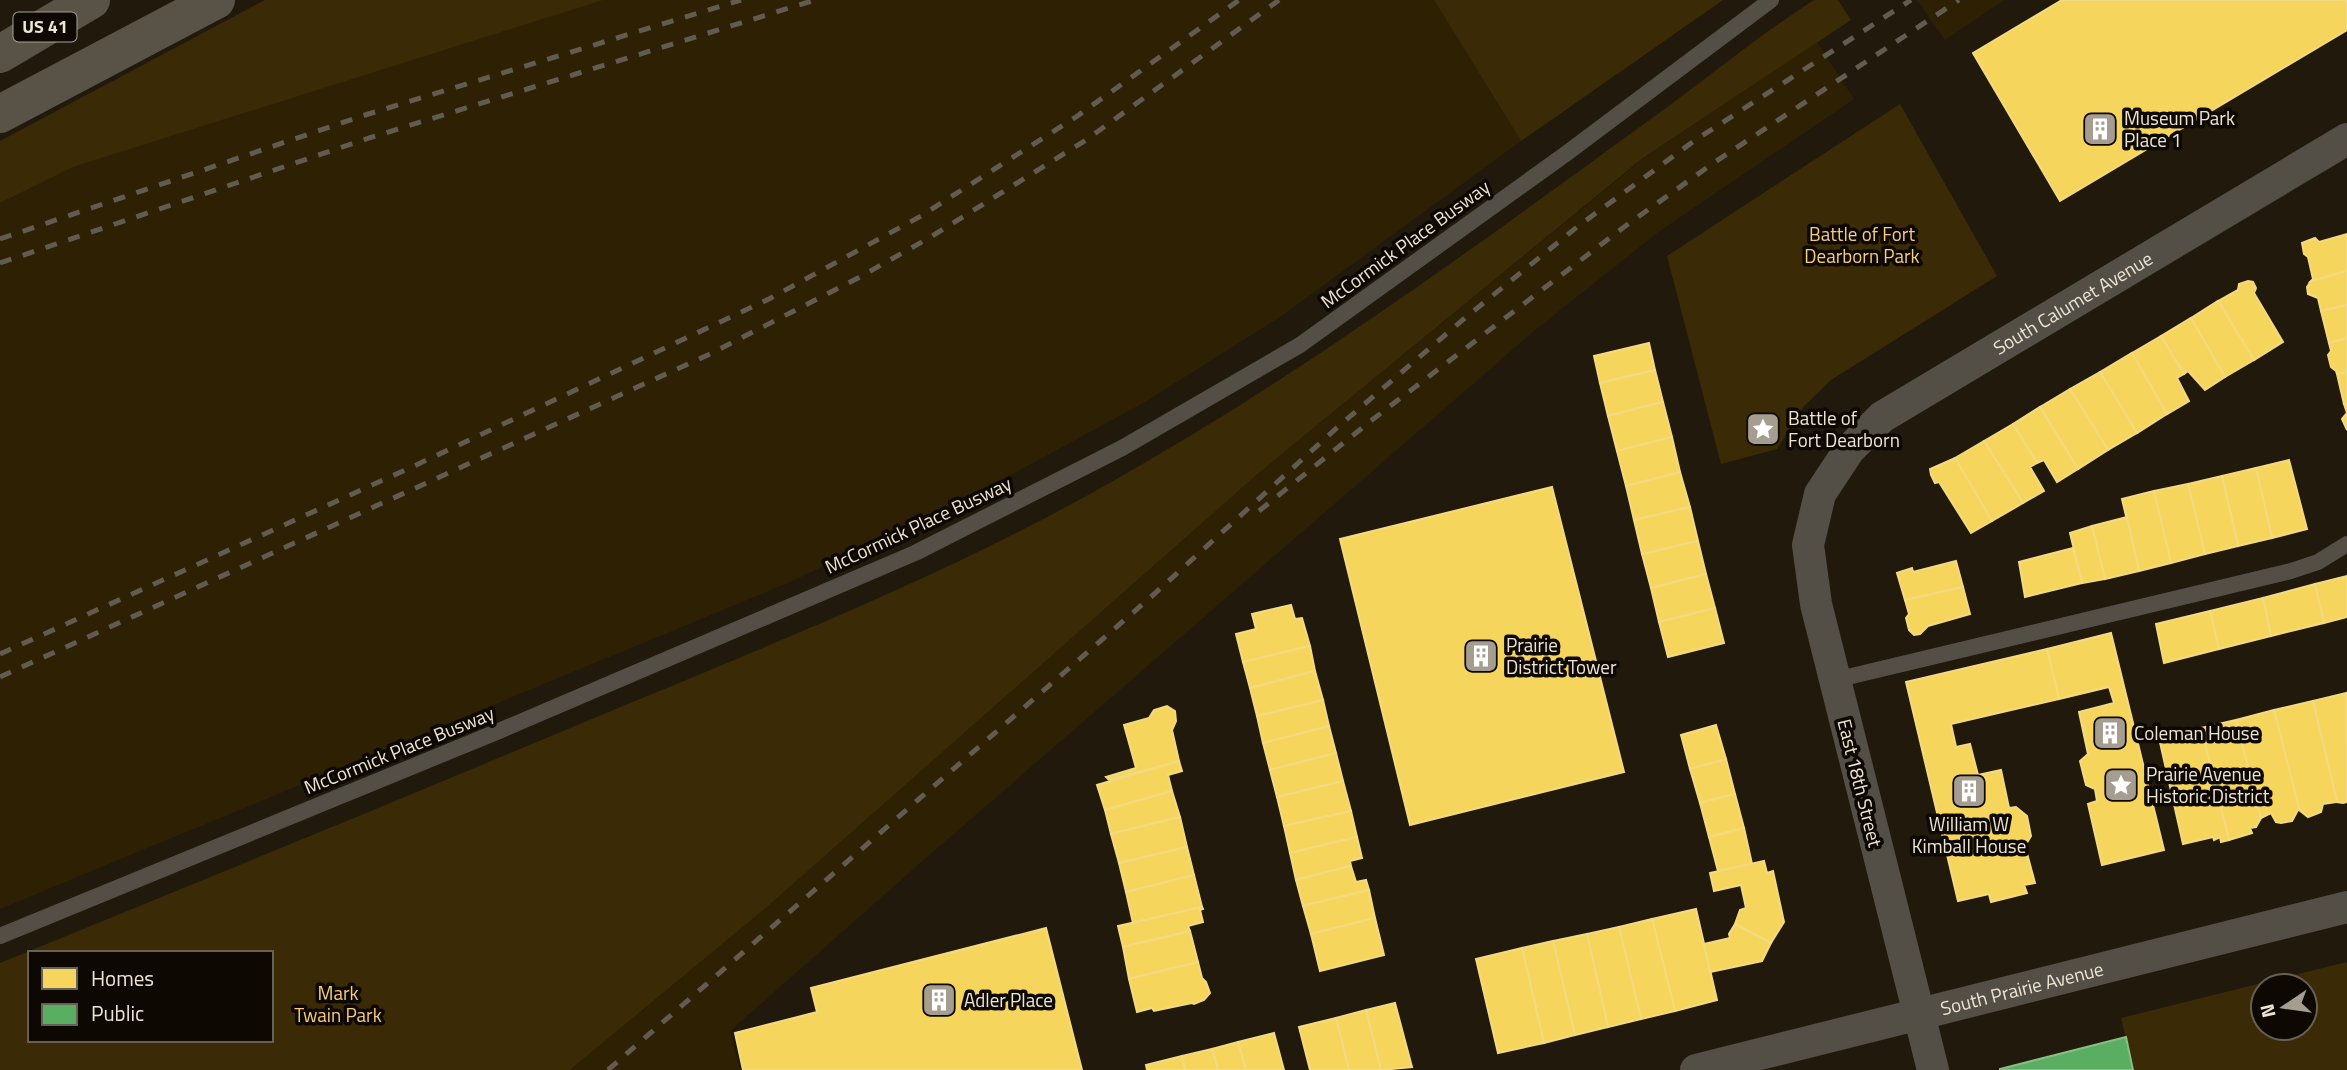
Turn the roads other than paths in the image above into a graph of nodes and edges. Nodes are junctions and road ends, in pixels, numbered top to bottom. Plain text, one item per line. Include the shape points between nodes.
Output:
1 (91, 0) edge
2 (216, 0) edge
3 (1770, 0) edge
4 (0, 54) edge
5 (0, 114) edge
6 (2347, 139) edge
7 (1820, 494) joint
8 (2347, 544) edge
9 (1835, 680) junction
10 (2347, 907) edge
11 (0, 936) edge
12 (1918, 1014) junction
13 (1696, 1070) edge
14 (1933, 1070) edge

1 - 4 highway, US 41
2 - 5 highway
3 - 11 lane, McCormick Place Busway via 1300,345 1122,448 915,553 499,731
6 - 7 street, South Calumet Avenue via 1882,417 1849,450
7 - 9 street, East 18th Street via 1808,545 1816,604
8 - 9 lane via 2318,562 2291,570
9 - 12 street, East 18th Street
10 - 12 street, South Prairie Avenue
12 - 13 street, South Prairie Avenue
12 - 14 street, East 18th Street

